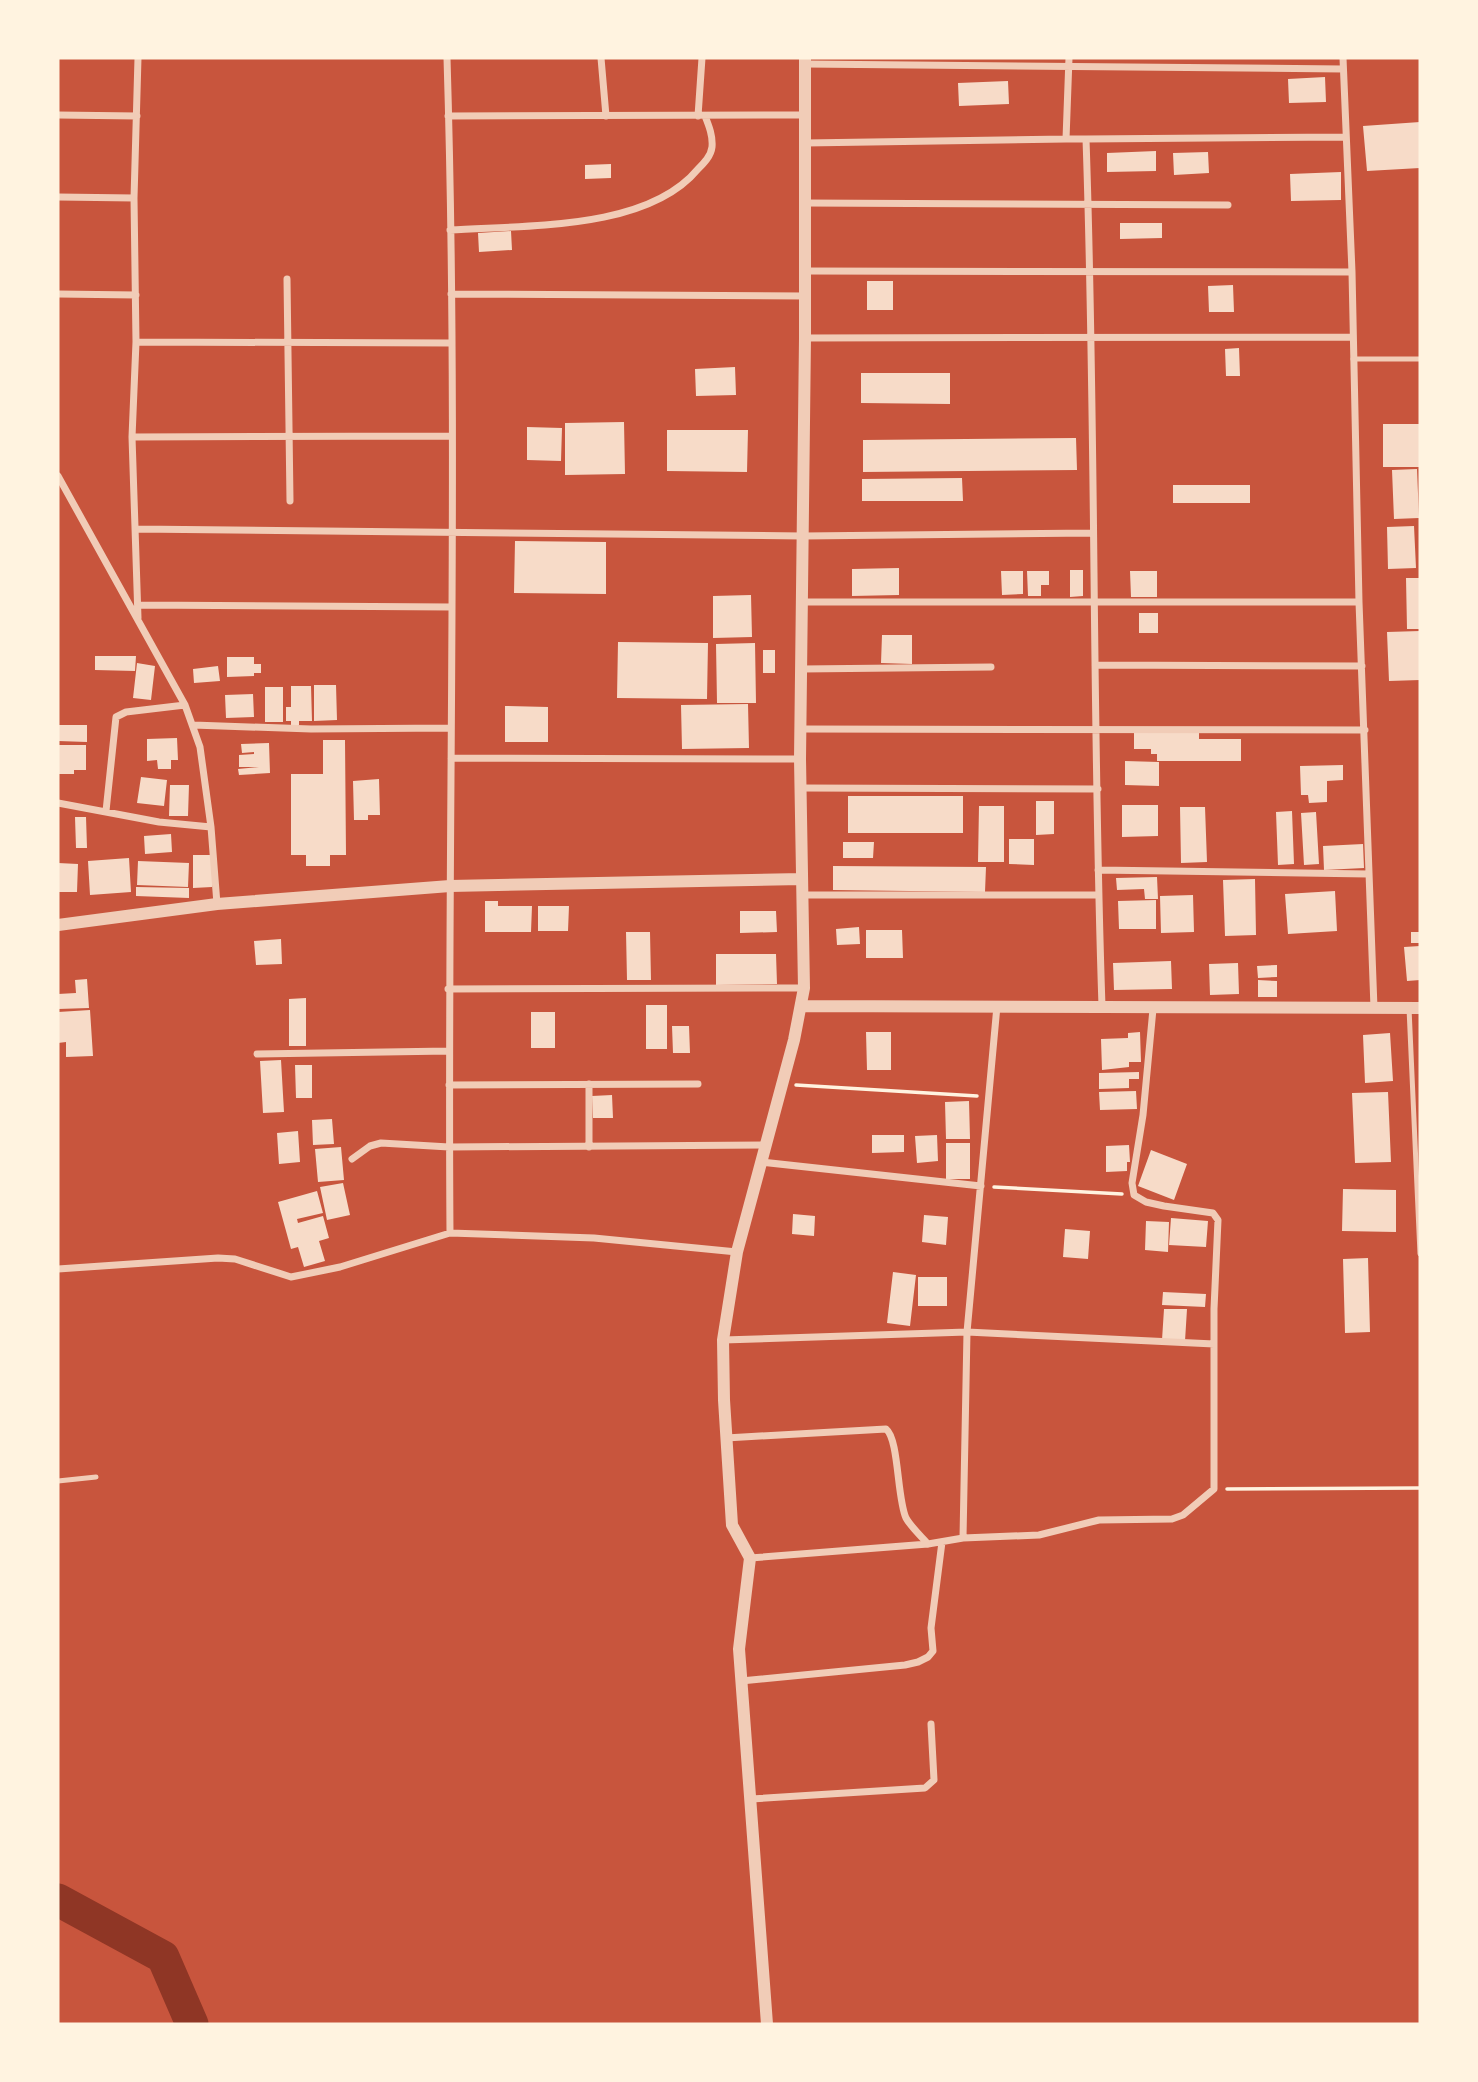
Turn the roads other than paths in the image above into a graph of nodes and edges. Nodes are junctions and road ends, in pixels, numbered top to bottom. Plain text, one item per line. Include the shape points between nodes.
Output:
1 (138, 58) edge
2 (447, 58) edge
3 (601, 58) edge
4 (702, 58) edge
5 (1343, 58) edge
6 (805, 61) edge
7 (1069, 62) edge
8 (1343, 69) junction
9 (58, 115) edge
10 (805, 115) junction
11 (137, 116) junction
12 (448, 116) junction
13 (606, 116) junction
14 (701, 116) junction
15 (1346, 137) junction
16 (1066, 139) junction
17 (1086, 139) junction
18 (805, 143) junction
19 (58, 197) edge
20 (134, 198) junction
21 (804, 203) junction
22 (1088, 204) junction
23 (1228, 205) dead end
24 (450, 230) junction
25 (805, 271) junction
26 (1352, 272) junction
27 (1090, 273) junction
28 (287, 279) dead end
29 (58, 294) edge
30 (451, 294) junction
31 (136, 295) junction
32 (805, 296) junction
33 (1353, 337) junction
34 (805, 338) junction
35 (1092, 339) junction
36 (135, 342) junction
37 (451, 343) junction
38 (287, 344) junction
39 (1353, 359) junction
40 (1420, 359) edge
41 (289, 435) junction
42 (451, 436) junction
43 (132, 437) junction
44 (59, 479) edge
45 (290, 501) dead end
46 (136, 529) junction
47 (452, 532) junction
48 (1092, 533) junction
49 (803, 536) junction
50 (803, 602) junction
51 (1094, 602) junction
52 (1359, 602) junction
53 (138, 605) junction
54 (451, 607) junction
55 (138, 618) junction
56 (1095, 665) junction
57 (1362, 666) junction
58 (991, 667) dead end
59 (802, 669) junction
60 (186, 705) junction
61 (193, 725) junction
62 (451, 728) junction
63 (802, 729) junction
64 (1096, 729) junction
65 (1365, 730) junction
66 (451, 758) junction
67 (800, 759) junction
68 (801, 788) junction
69 (1098, 789) junction
70 (58, 803) edge
71 (106, 811) junction
72 (211, 827) junction
73 (1098, 870) junction
74 (1368, 874) junction
75 (802, 879) junction
76 (450, 886) junction
77 (803, 895) junction
78 (1098, 895) junction
79 (217, 904) junction
80 (58, 925) edge
81 (804, 988) junction
82 (449, 989) junction
83 (802, 1006) junction
84 (997, 1006) junction
85 (1102, 1006) junction
86 (1415, 1008) edge
87 (1153, 1009) junction
88 (1374, 1010) junction
89 (449, 1051) junction
90 (257, 1054) dead end
91 (589, 1084) junction
92 (698, 1084) dead end
93 (449, 1085) junction
94 (1417, 1095) edge
95 (764, 1145) junction
96 (449, 1146) junction
97 (589, 1147) junction
98 (352, 1159) dead end
99 (760, 1162) junction
100 (981, 1186) junction
101 (450, 1233) junction
102 (737, 1252) junction
103 (1420, 1254) edge
104 (58, 1269) edge
105 (967, 1332) junction
106 (723, 1340) junction
107 (1214, 1344) junction
108 (726, 1438) junction
109 (96, 1477) dead end
110 (58, 1481) edge
111 (963, 1538) junction
112 (942, 1542) junction
113 (928, 1544) junction
114 (750, 1558) junction
115 (741, 1681) junction
116 (931, 1724) dead end
117 (751, 1799) junction
118 (767, 2024) edge

1 - 11 street
2 - 12 street
3 - 13 street
4 - 14 street
5 - 8 street
6 - 7 street
6 - 10 street
7 - 8 street
7 - 16 street
8 - 15 street
9 - 11 street
10 - 14 street
10 - 18 street
11 - 20 street
12 - 13 street
12 - 24 street
13 - 14 street
14 - 24 street via 712,139 712,151 693,176 658,201 618,214 566,222
15 - 17 street
15 - 26 street
16 - 17 street
16 - 18 street
17 - 22 street
18 - 21 street
19 - 20 street
20 - 31 street
21 - 22 street
21 - 25 street
22 - 23 street
22 - 27 street
24 - 30 street
25 - 27 street
25 - 32 street
26 - 27 street
26 - 33 street
27 - 35 street
28 - 38 street
29 - 31 street
30 - 32 street
30 - 37 street
31 - 36 street
32 - 34 street
33 - 35 street
33 - 39 street
34 - 35 street
34 - 49 street
35 - 48 street
36 - 38 street
36 - 43 street
37 - 38 street
37 - 42 street
38 - 41 street
39 - 40 lane
39 - 52 street
41 - 42 street
41 - 43 street
41 - 45 street
42 - 47 street
43 - 46 street
44 - 55 street
46 - 47 street
46 - 53 street
47 - 49 street
47 - 54 street
48 - 49 street
48 - 51 street
49 - 50 street
50 - 51 street
50 - 59 street
51 - 52 street
51 - 56 street
52 - 57 street
53 - 54 street
53 - 55 street
54 - 62 street
55 - 60 street
56 - 57 street
56 - 64 street
57 - 65 street
58 - 59 street
59 - 63 street
60 - 61 street
60 - 71 street via 116,717
61 - 62 street
61 - 72 street
62 - 66 street
63 - 64 street
63 - 67 street
64 - 65 street
64 - 69 street
65 - 74 street
66 - 67 street
66 - 76 street
67 - 68 street
68 - 69 street
68 - 75 street
69 - 73 street
70 - 71 street
71 - 72 street
72 - 79 street
73 - 74 street
73 - 78 street
74 - 88 street
75 - 76 street
75 - 77 street
76 - 79 street
76 - 82 street
77 - 78 street
77 - 81 street
78 - 85 street
79 - 80 street
81 - 82 street
81 - 83 street
82 - 89 street
83 - 84 street
83 - 95 street
84 - 85 street
84 - 100 street
85 - 87 street
86 - 88 street
86 - 94 lane
87 - 88 street
87 - 107 street via 1134,1195 1146,1202 1216,1216
89 - 90 street
89 - 93 street
91 - 92 street
91 - 93 street
91 - 97 street
93 - 96 street
94 - 103 lane
95 - 97 street
95 - 99 street
96 - 97 street
96 - 98 street via 381,1143
96 - 101 street
99 - 100 street
99 - 102 street
100 - 105 street
101 - 102 street via 594,1238
101 - 104 street via 291,1277 218,1258
102 - 106 street
105 - 106 street
105 - 107 street
105 - 111 street
106 - 108 street
107 - 111 street via 1214,1489 1183,1515 1172,1520 1099,1520 1039,1535
108 - 113 street via 886,1429 892,1435 906,1519
108 - 114 street via 732,1525
109 - 110 lane
111 - 112 street
112 - 113 street
112 - 115 street via 931,1628 933,1651 928,1657 905,1665
113 - 114 street
114 - 115 street via 739,1649
115 - 117 street
116 - 117 street via 934,1780 925,1788
117 - 118 street

